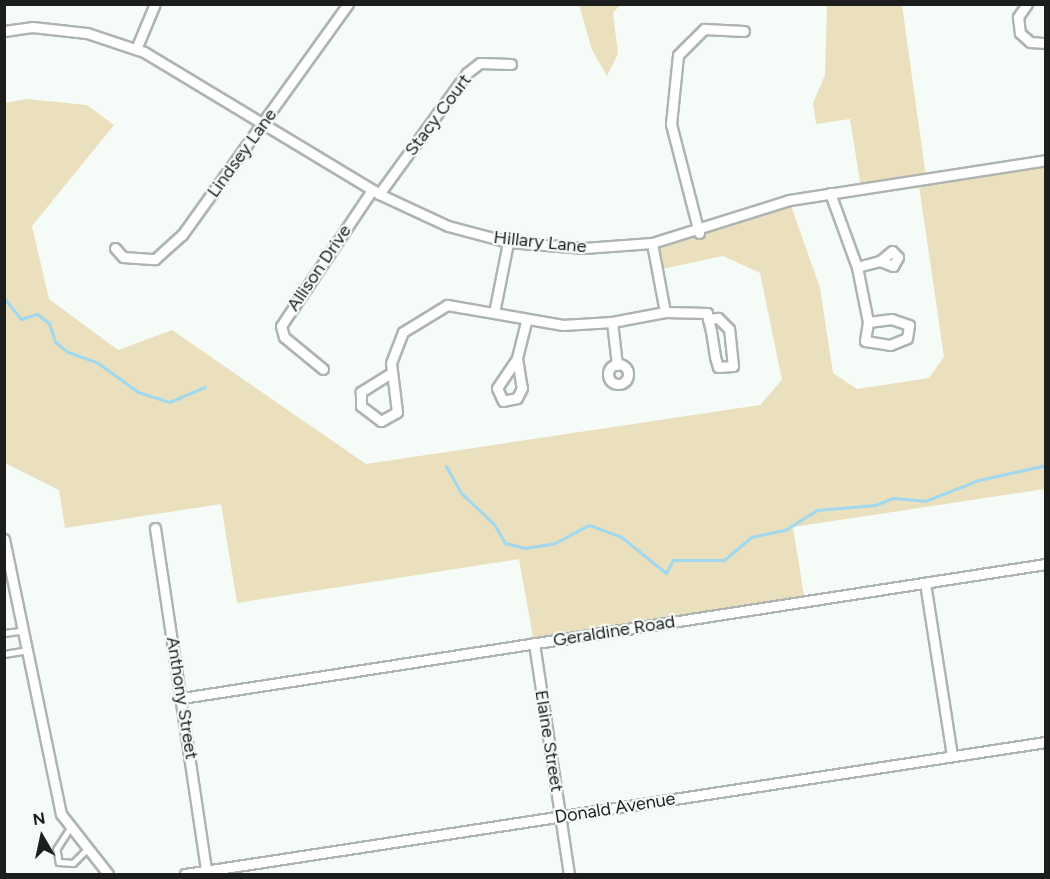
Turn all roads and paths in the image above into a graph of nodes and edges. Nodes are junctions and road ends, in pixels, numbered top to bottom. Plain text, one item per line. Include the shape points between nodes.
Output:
1 (1027, 4) edge
2 (152, 5) edge
3 (345, 5) edge
4 (4, 31) edge
5 (744, 31) dead end
6 (1045, 43) edge
7 (136, 49) junction
8 (1046, 54) edge
9 (511, 64) dead end
10 (262, 126) junction
11 (1046, 160) edge
12 (376, 191) junction
13 (830, 192) junction
14 (699, 233) junction
15 (508, 242) junction
16 (652, 243) junction
17 (115, 248) dead end
18 (880, 261) dead end
19 (857, 267) junction
20 (665, 312) junction
21 (494, 313) junction
22 (708, 319) junction
23 (526, 321) junction
24 (612, 322) junction
25 (868, 322) junction
26 (517, 358) dead end
27 (617, 365) dead end
28 (323, 369) dead end
29 (391, 372) junction
30 (155, 528) dead end
31 (4, 539) edge
32 (1046, 564) edge
33 (925, 583) junction
34 (21, 631) junction
35 (4, 633) edge
36 (534, 643) junction
37 (24, 651) junction
38 (4, 654) edge
39 (182, 698) junction
40 (1046, 742) edge
41 (952, 756) junction
42 (560, 817) junction
43 (70, 829) junction
44 (89, 846) junction
45 (206, 868) junction
46 (108, 874) edge
47 (185, 874) edge
48 (570, 874) edge

1 - 6 street via 1018,16 1020,33 1030,42
2 - 7 street
3 - 10 street, Lindsey Lane
4 - 7 street, Hillary Lane via 32,27 87,33
5 - 14 street via 704,29 678,55 672,134
6 - 8 street
7 - 10 street, Hillary Lane
9 - 12 street, Stacy Court via 480,63 467,73
10 - 12 street, Hillary Lane
10 - 17 street, Lindsey Lane via 182,235 155,259 123,257
11 - 13 street, Hillary Lane
12 - 15 street, Hillary Lane via 448,226
12 - 28 street, Allison Drive via 281,326 284,337
13 - 14 street, Hillary Lane via 789,200
13 - 19 street
14 - 16 street, Hillary Lane
15 - 16 street, Hillary Lane via 584,248
15 - 21 street
16 - 20 street
18 - 19 street
19 - 25 street
20 - 22 street via 696,310
20 - 24 street
21 - 23 street
21 - 29 street via 447,305 422,316 403,332
22 - 22 street via 718,318 729,329 733,366 718,367
23 - 24 street
23 - 26 street
24 - 27 street
25 - 25 street via 865,341 890,345 906,338 909,325 892,319
29 - 29 street via 361,392 361,406 381,421 397,412
30 - 39 street, Anthony Street
31 - 34 street
32 - 33 street, Geraldine Road
33 - 36 street, Geraldine Road
33 - 41 street
34 - 35 lane
34 - 37 street
36 - 39 street, Geraldine Road
36 - 42 street, Elaine Street
37 - 38 lane
37 - 43 street via 49,738 61,814
39 - 45 street, Anthony Street
40 - 41 street, Donald Avenue
41 - 42 street, Donald Avenue
42 - 45 street, Donald Avenue
42 - 48 street, Elaine Street
43 - 44 street
43 - 44 lane via 57,849 59,862 73,863
44 - 46 street
45 - 47 street, Donald Avenue

